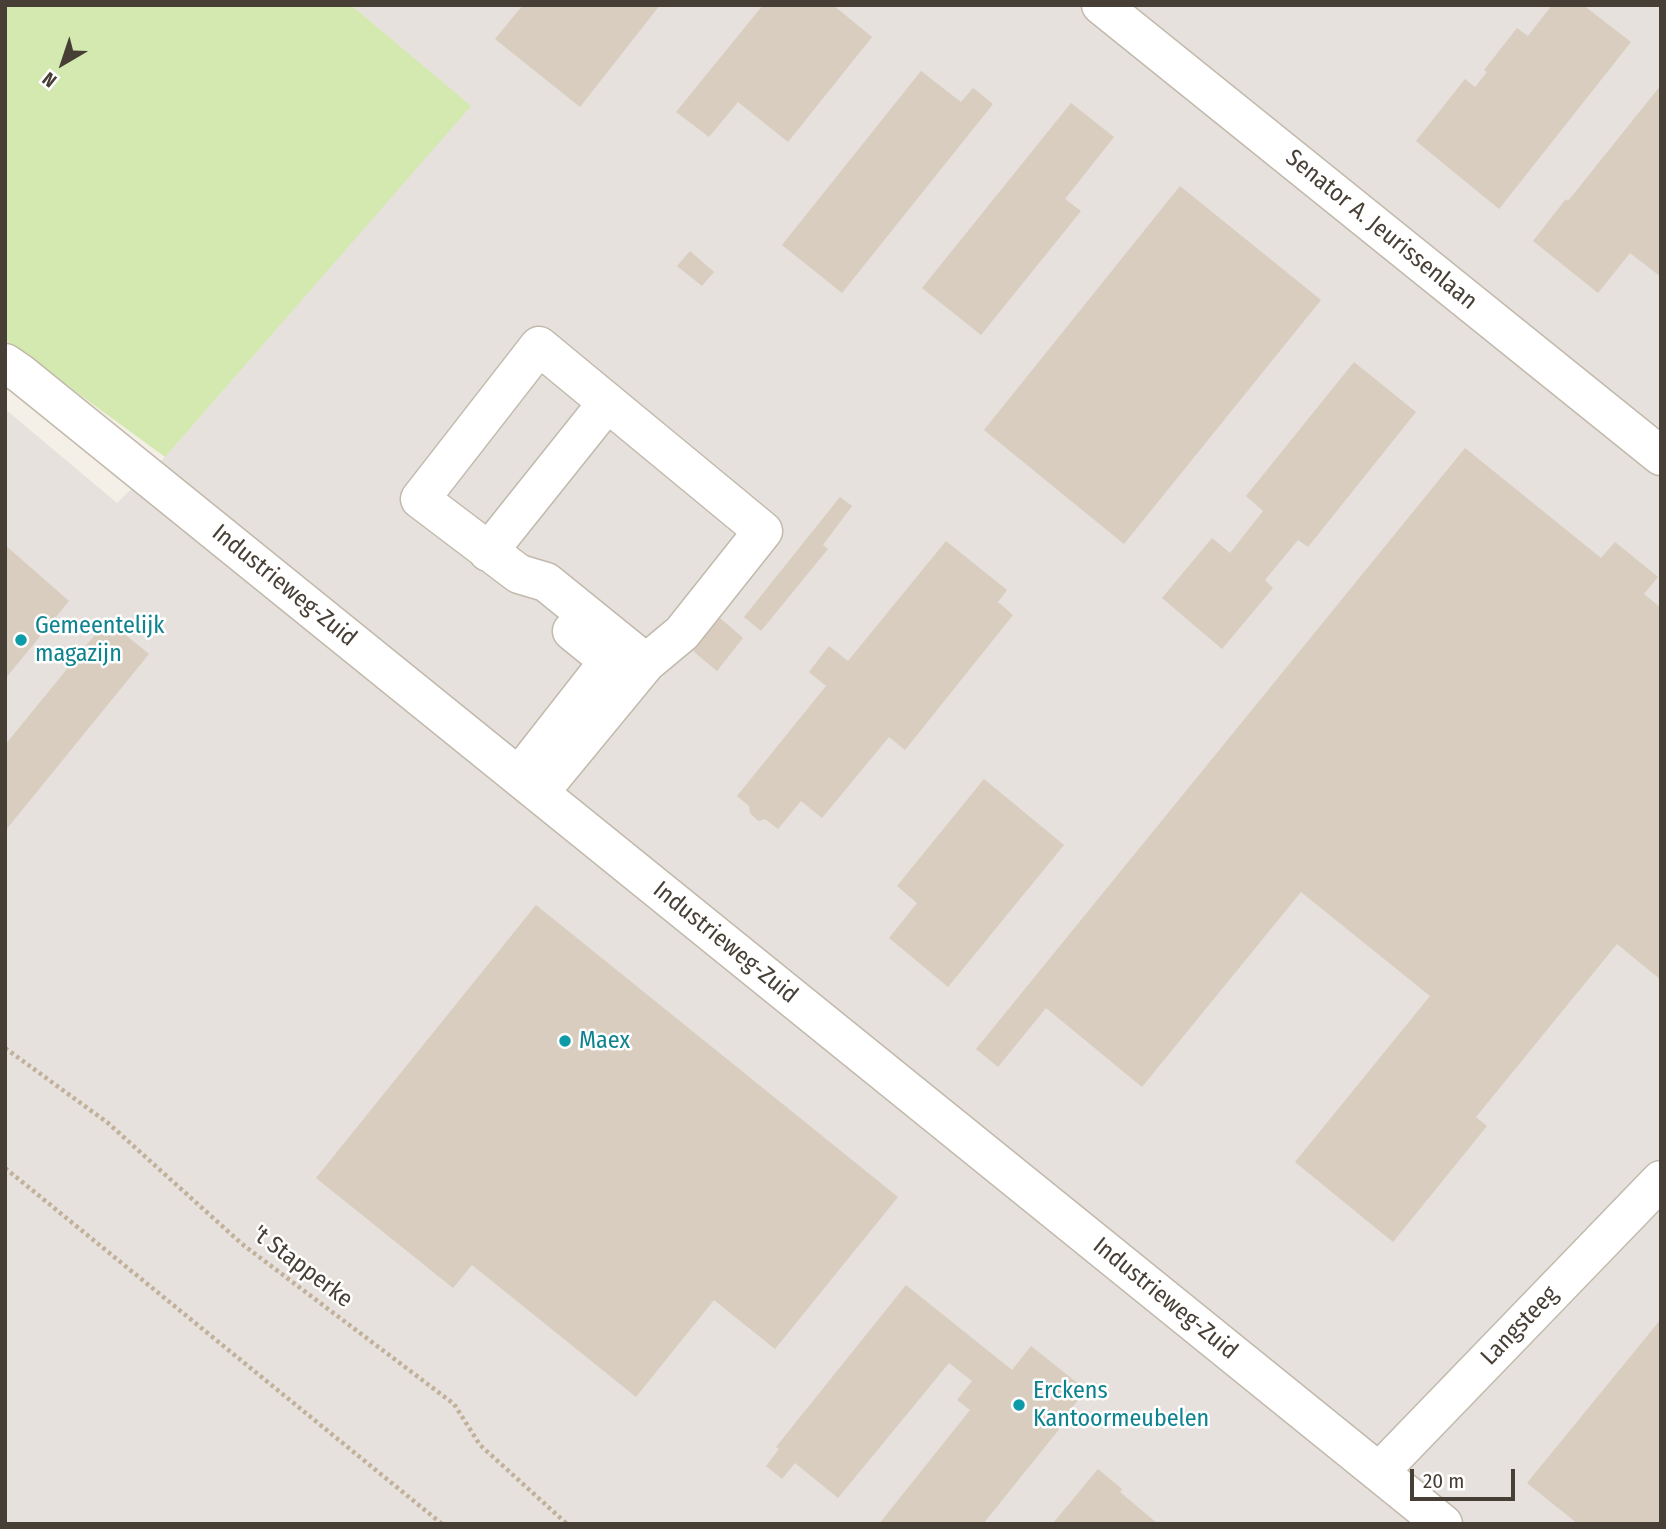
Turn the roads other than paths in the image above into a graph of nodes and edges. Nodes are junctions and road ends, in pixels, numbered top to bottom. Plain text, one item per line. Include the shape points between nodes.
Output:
1 (1101, 5) edge
2 (5, 363) edge
3 (607, 403) junction
4 (1661, 456) edge
5 (488, 552) junction
6 (519, 574) junction
7 (646, 663) junction
8 (529, 784) junction
9 (1661, 1180) edge
10 (1379, 1472) junction
11 (1443, 1524) edge

1 - 4 street, Senator A. Jeurissenlaan
2 - 8 street, Industrieweg-Zuid
3 - 5 street
3 - 5 street via 539,346 420,499
3 - 7 street via 763,531 682,633
5 - 6 street
6 - 7 street via 546,582
6 - 8 street via 530,597 609,661
7 - 8 street
8 - 10 street, Industrieweg-Zuid
9 - 10 street, Langsteeg
10 - 11 street, Industrieweg-Zuid

